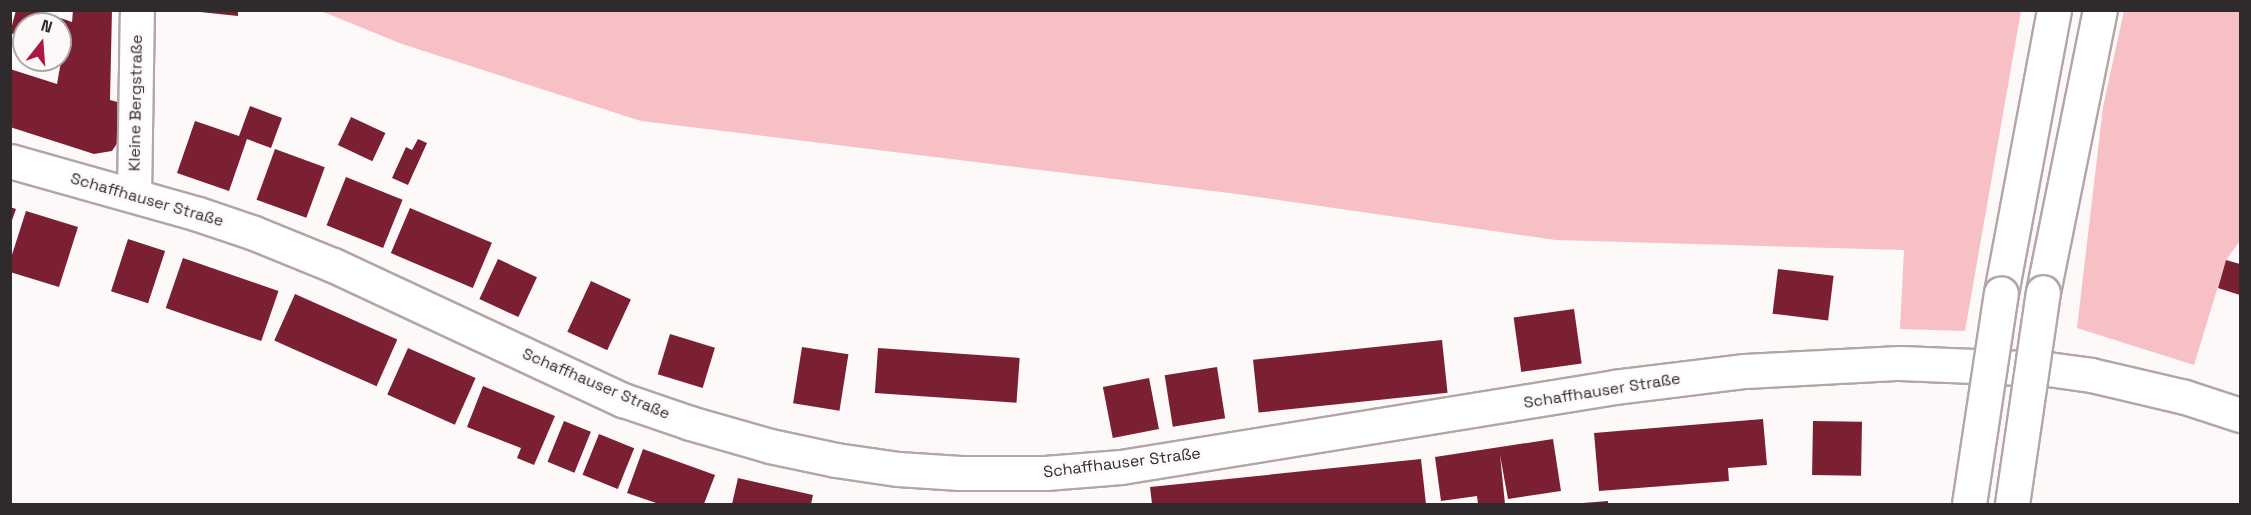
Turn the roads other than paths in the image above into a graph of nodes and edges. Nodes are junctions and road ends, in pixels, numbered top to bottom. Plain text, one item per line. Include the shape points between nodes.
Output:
1 (137, 10) edge
2 (2054, 10) edge
3 (2100, 10) edge
4 (10, 161) edge
5 (134, 195) junction
6 (2241, 416) edge
7 (1969, 504) edge
8 (2012, 504) edge

1 - 5 main road, Kleine Bergstraße
2 - 7 main road, bridge via 2001,293
3 - 8 main road, bridge via 2043,292
4 - 5 main road, Schaffhauser Straße
5 - 6 main road, Schaffhauser Straße via 254,233 333,265 623,400 770,446 898,469 1045,473 1121,467 1614,387 1745,371 1900,363 2048,369 2091,375 2185,397

